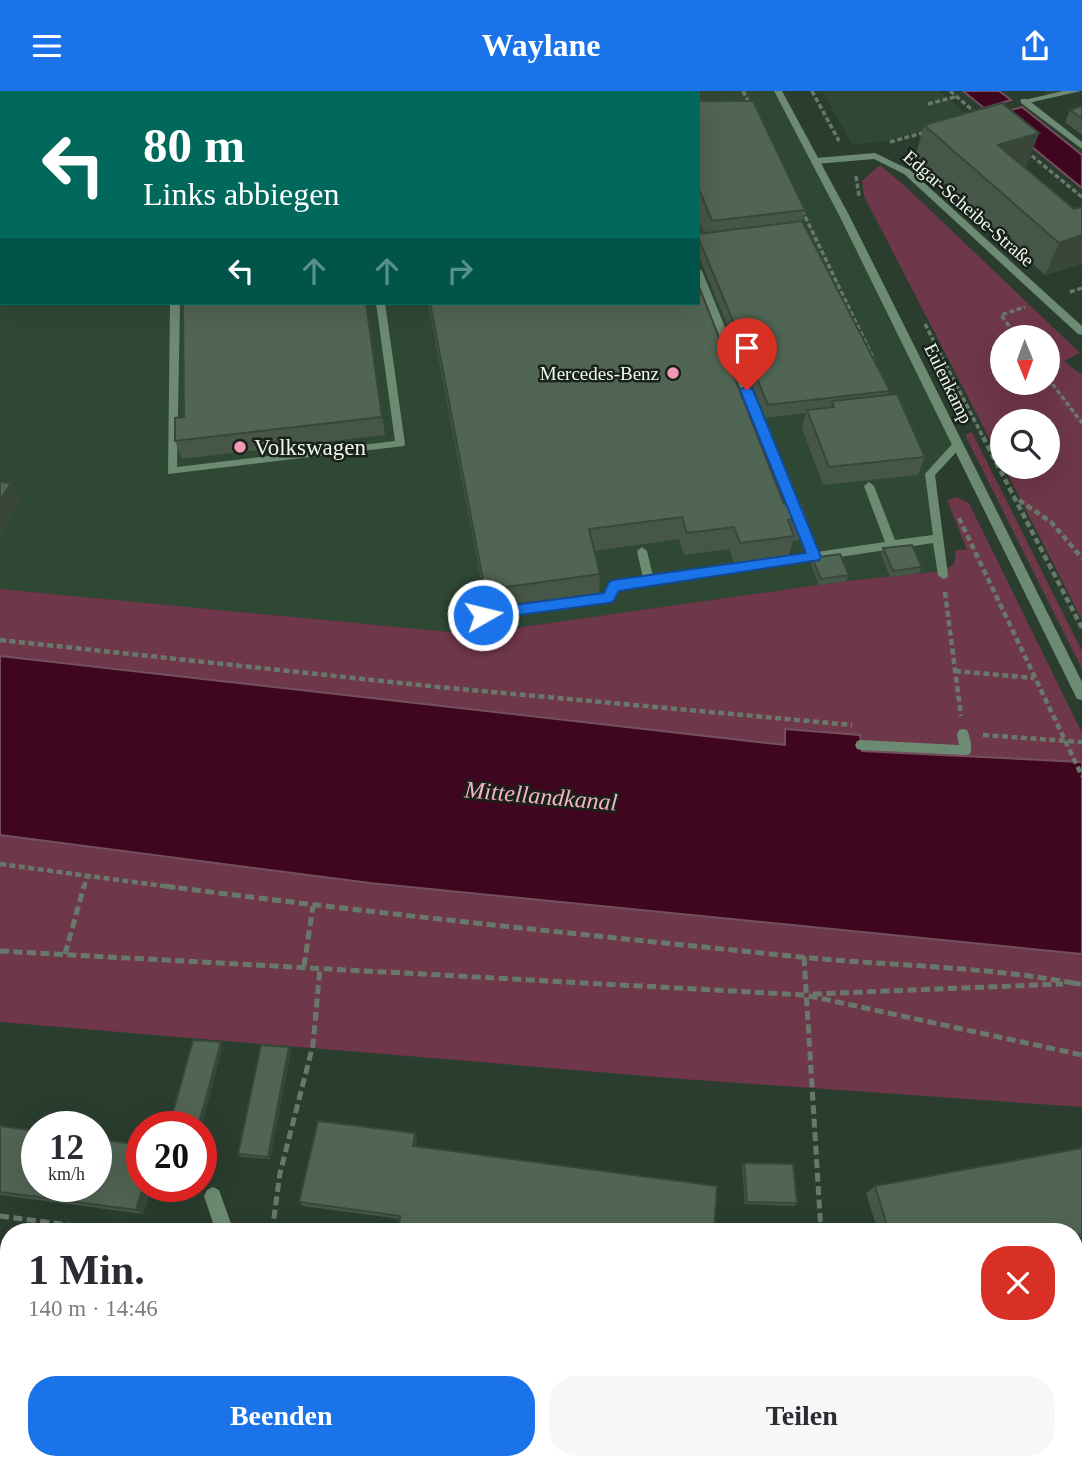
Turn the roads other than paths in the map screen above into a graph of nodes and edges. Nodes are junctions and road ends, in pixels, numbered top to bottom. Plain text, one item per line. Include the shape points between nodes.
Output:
1 (778, 91) edge
2 (1077, 91) edge
3 (1082, 146) edge
4 (816, 161) junction
5 (700, 276) edge
6 (174, 305) edge
7 (380, 305) edge
8 (1082, 332) edge
9 (958, 444) junction
10 (869, 486) edge
11 (938, 538) junction
12 (891, 544) junction
13 (642, 551) edge
14 (814, 557) junction
15 (943, 575) road end
16 (649, 580) junction
17 (483, 615) edge
18 (1082, 695) edge
19 (963, 734) road end
20 (861, 745) dead end
21 (215, 1202) edge
22 (222, 1223) edge

1 - 4 street, Eulenkamp
2 - 3 street via 1024,101
4 - 8 street, Edgar-Scheibe-Straße via 875,156 907,172
4 - 9 street, Eulenkamp
5 - 14 lane
6 - 7 lane via 172,471 400,444
9 - 11 lane via 930,474
9 - 18 street, Eulenkamp
10 - 12 lane
11 - 12 lane
11 - 15 lane
12 - 14 lane
13 - 16 lane
14 - 16 lane
16 - 17 lane via 614,586 608,598
19 - 20 lane via 966,750
21 - 22 street

